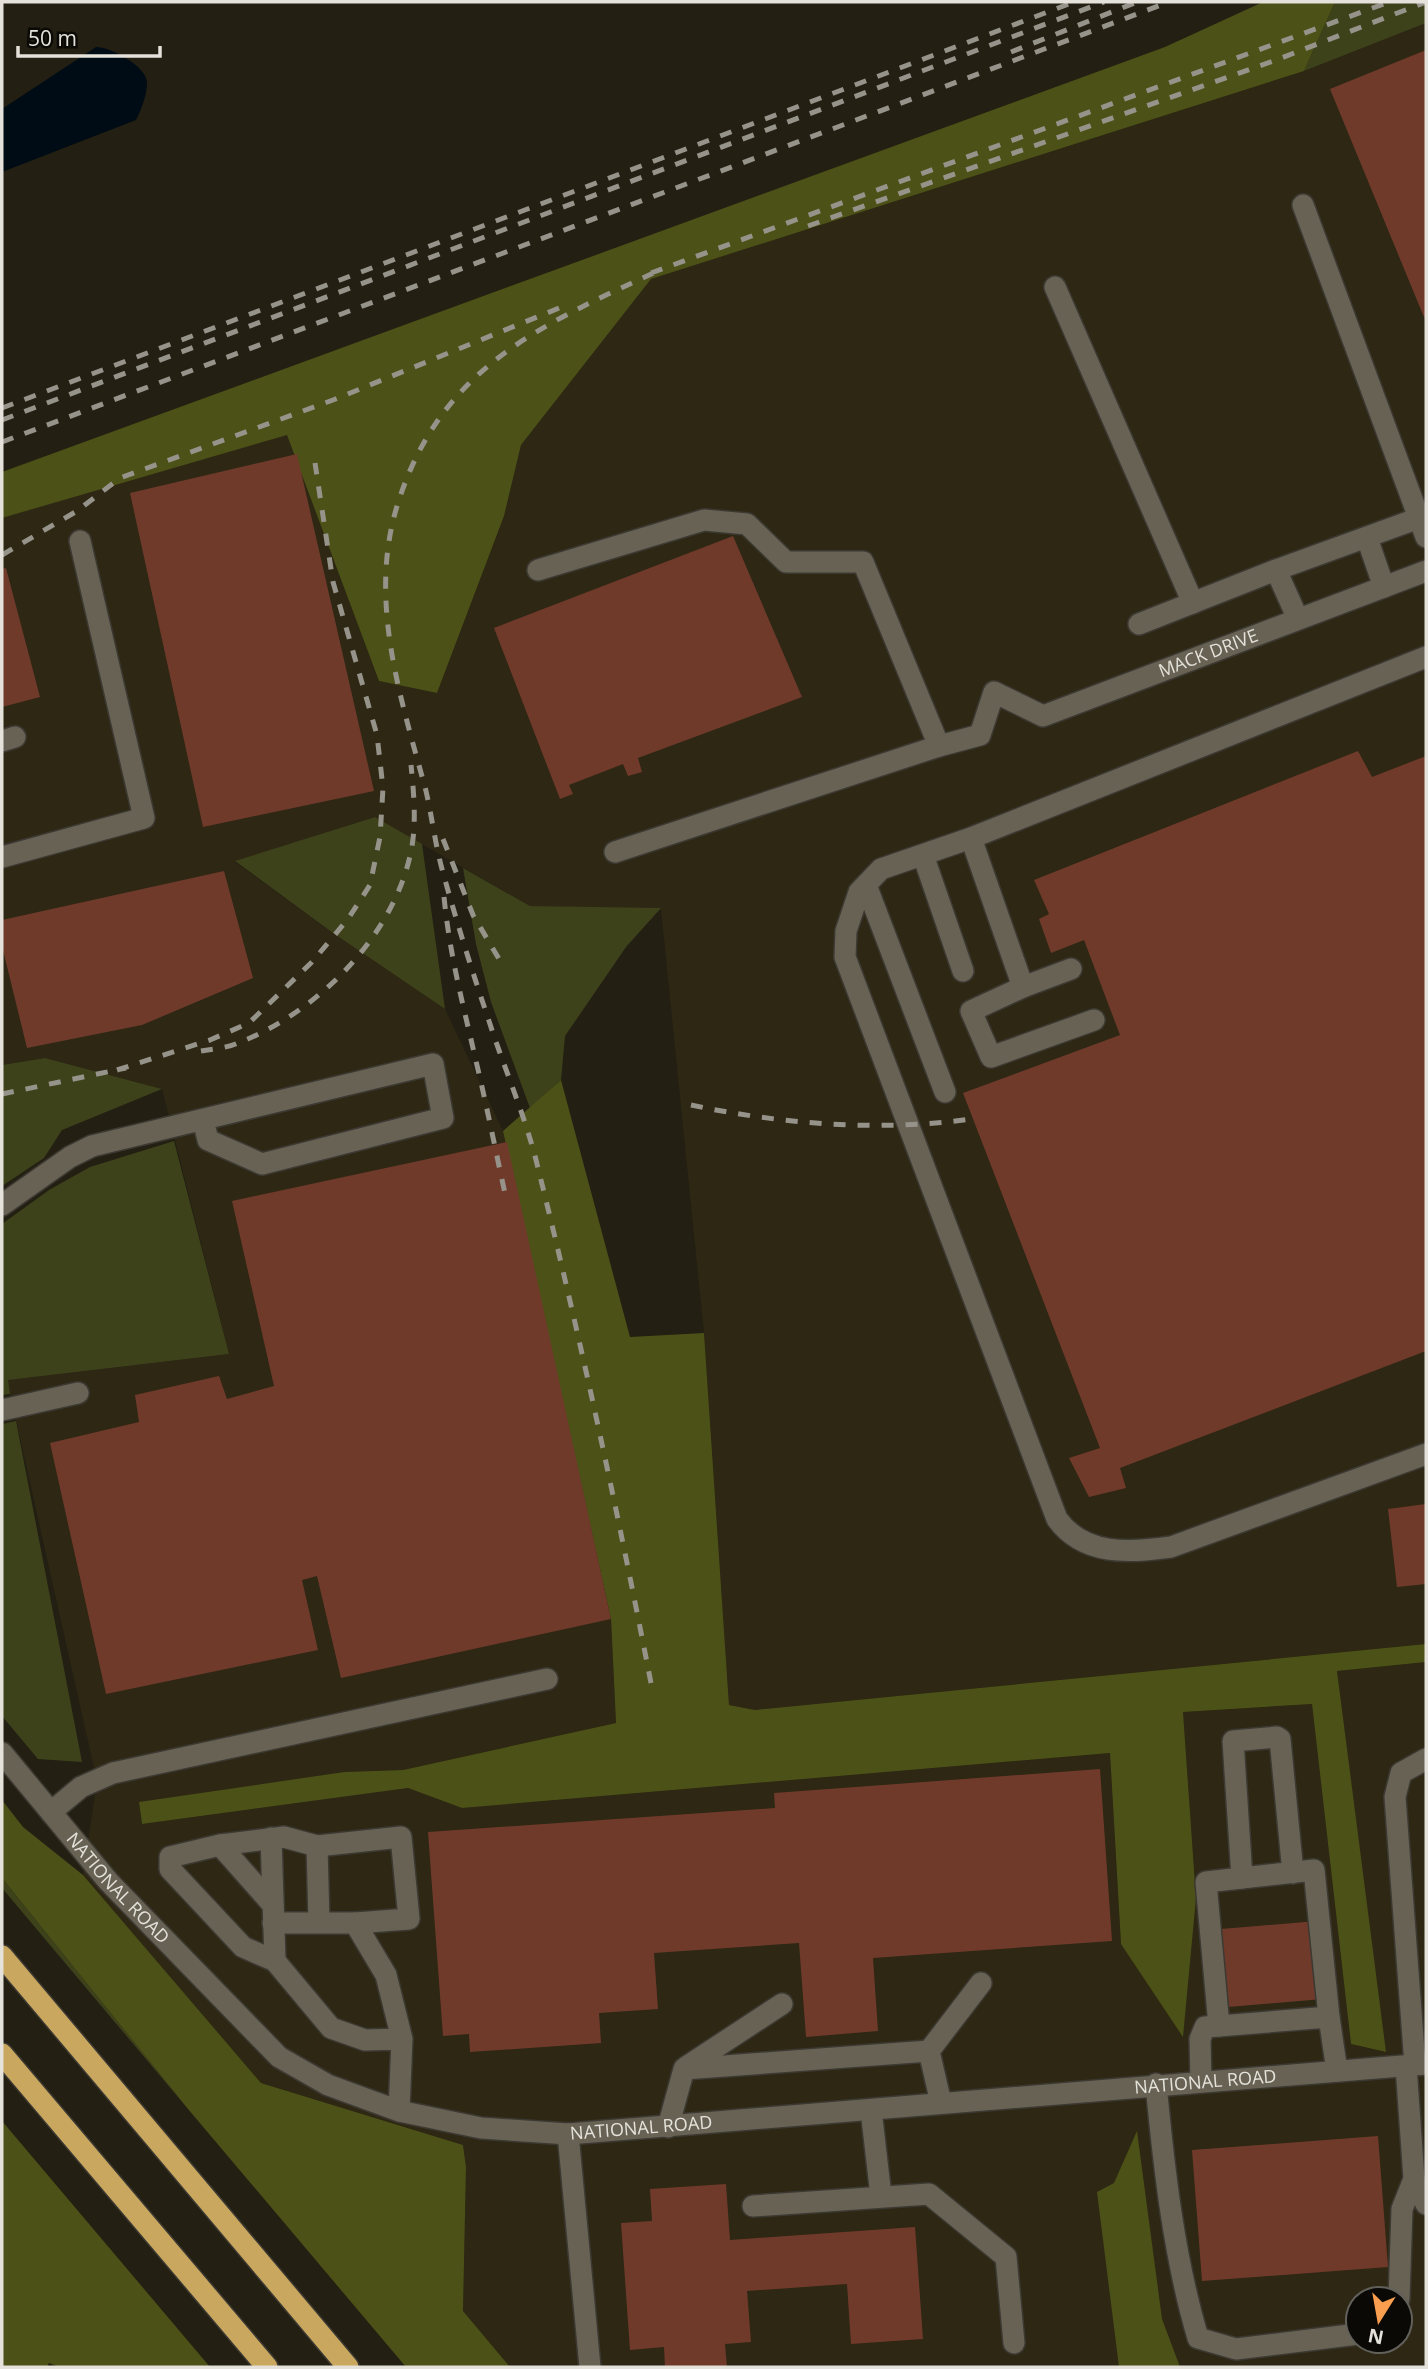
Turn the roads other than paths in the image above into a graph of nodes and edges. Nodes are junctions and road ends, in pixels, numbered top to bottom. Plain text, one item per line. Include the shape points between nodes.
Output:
1 (1303, 205) dead end
2 (1055, 287) dead end
3 (1424, 523) edge
4 (1367, 538) junction
5 (80, 541) dead end
6 (538, 570) dead end
7 (1276, 570) junction
8 (1426, 571) edge
9 (1384, 587) junction
10 (1193, 603) junction
11 (1298, 619) junction
12 (1139, 624) dead end
13 (1426, 657) edge
14 (939, 746) junction
15 (971, 838) junction
16 (615, 852) dead end
17 (923, 855) junction
18 (2, 857) edge
19 (866, 885) junction
20 (1071, 969) dead end
21 (963, 971) dead end
22 (1024, 987) junction
23 (1094, 1020) dead end
24 (945, 1092) dead end
25 (203, 1120) junction
26 (2, 1205) edge
27 (78, 1393) dead end
28 (2, 1410) edge
29 (1426, 1454) edge
30 (547, 1679) dead end
31 (2, 1752) edge
32 (1426, 1759) edge
33 (51, 1812) junction
34 (271, 1838) junction
35 (220, 1845) junction
36 (317, 1846) junction
37 (1293, 1872) junction
38 (1242, 1878) junction
39 (273, 1914) junction
40 (318, 1922) junction
41 (355, 1923) junction
42 (2, 1956) edge
43 (275, 1961) junction
44 (981, 1983) dead end
45 (1418, 1990) edge
46 (782, 2004) dead end
47 (1329, 2017) junction
48 (1219, 2026) junction
49 (402, 2039) junction
50 (929, 2050) junction
51 (2, 2054) edge
52 (1415, 2065) edge
53 (684, 2069) junction
54 (1337, 2071) junction
55 (1200, 2082) junction
56 (1156, 2084) junction
57 (941, 2103) junction
58 (871, 2109) junction
59 (399, 2110) junction
60 (668, 2127) junction
61 (568, 2134) junction
62 (1414, 2179) junction
63 (881, 2196) junction
64 (1426, 2204) edge
65 (753, 2206) dead end
66 (1399, 2285) edge
67 (1344, 2336) edge
68 (1014, 2343) dead end
69 (267, 2367) edge
70 (348, 2367) edge
71 (590, 2367) edge

1 - 3 street
2 - 10 street
3 - 4 street
4 - 7 street
4 - 9 street
5 - 18 street via 144,818
6 - 14 street via 704,520 747,524 786,562 863,562
7 - 10 street
7 - 11 street
8 - 9 street, MACK DRIVE
9 - 11 street, MACK DRIVE
10 - 12 street
11 - 14 street, MACK DRIVE via 1043,716 994,692 980,735
13 - 15 street
14 - 16 street
15 - 17 street
15 - 22 street
17 - 19 street via 881,869
17 - 21 street
19 - 24 street
19 - 29 street via 859,892 846,931 845,957 852,984 1057,1518 1068,1533 1099,1549 1140,1552 1171,1547
20 - 22 street
22 - 23 street via 971,1011 991,1057
25 - 25 street via 432,1064 443,1118 262,1164 208,1140
25 - 26 street via 92,1146
27 - 28 street
30 - 33 street via 113,1773 81,1787
31 - 33 street, NATIONAL ROAD
32 - 45 street via 1401,1773 1395,1797
33 - 59 street, NATIONAL ROAD via 108,1881 279,2057 328,2085
34 - 35 street
34 - 36 street
34 - 39 street
35 - 39 street
35 - 43 street via 173,1854 168,1865 243,1947
36 - 40 street
36 - 41 street via 401,1837 409,1919
37 - 38 street
37 - 38 street via 1280,1739 1233,1741
37 - 47 street via 1314,1870
38 - 48 street via 1206,1882
39 - 40 street
39 - 43 street
40 - 41 street
41 - 49 street via 386,1975
42 - 70 highway
43 - 49 street via 331,2028 365,2040
44 - 50 street
45 - 52 street
46 - 53 street
47 - 48 street
47 - 54 street
48 - 55 street via 1205,2027 1200,2039
49 - 59 street
50 - 53 street
50 - 57 street
51 - 69 highway
52 - 54 street, NATIONAL ROAD
52 - 62 street
53 - 60 street
54 - 55 street, NATIONAL ROAD
55 - 56 street, NATIONAL ROAD
56 - 57 street, NATIONAL ROAD
56 - 67 street via 1175,2233 1198,2338 1236,2349
57 - 58 street, NATIONAL ROAD
58 - 60 street, NATIONAL ROAD
58 - 63 street
59 - 61 street, NATIONAL ROAD via 481,2128
60 - 61 street, NATIONAL ROAD
61 - 71 street
62 - 64 street
62 - 66 street via 1402,2209
63 - 65 street
63 - 68 street via 929,2194 1006,2257

